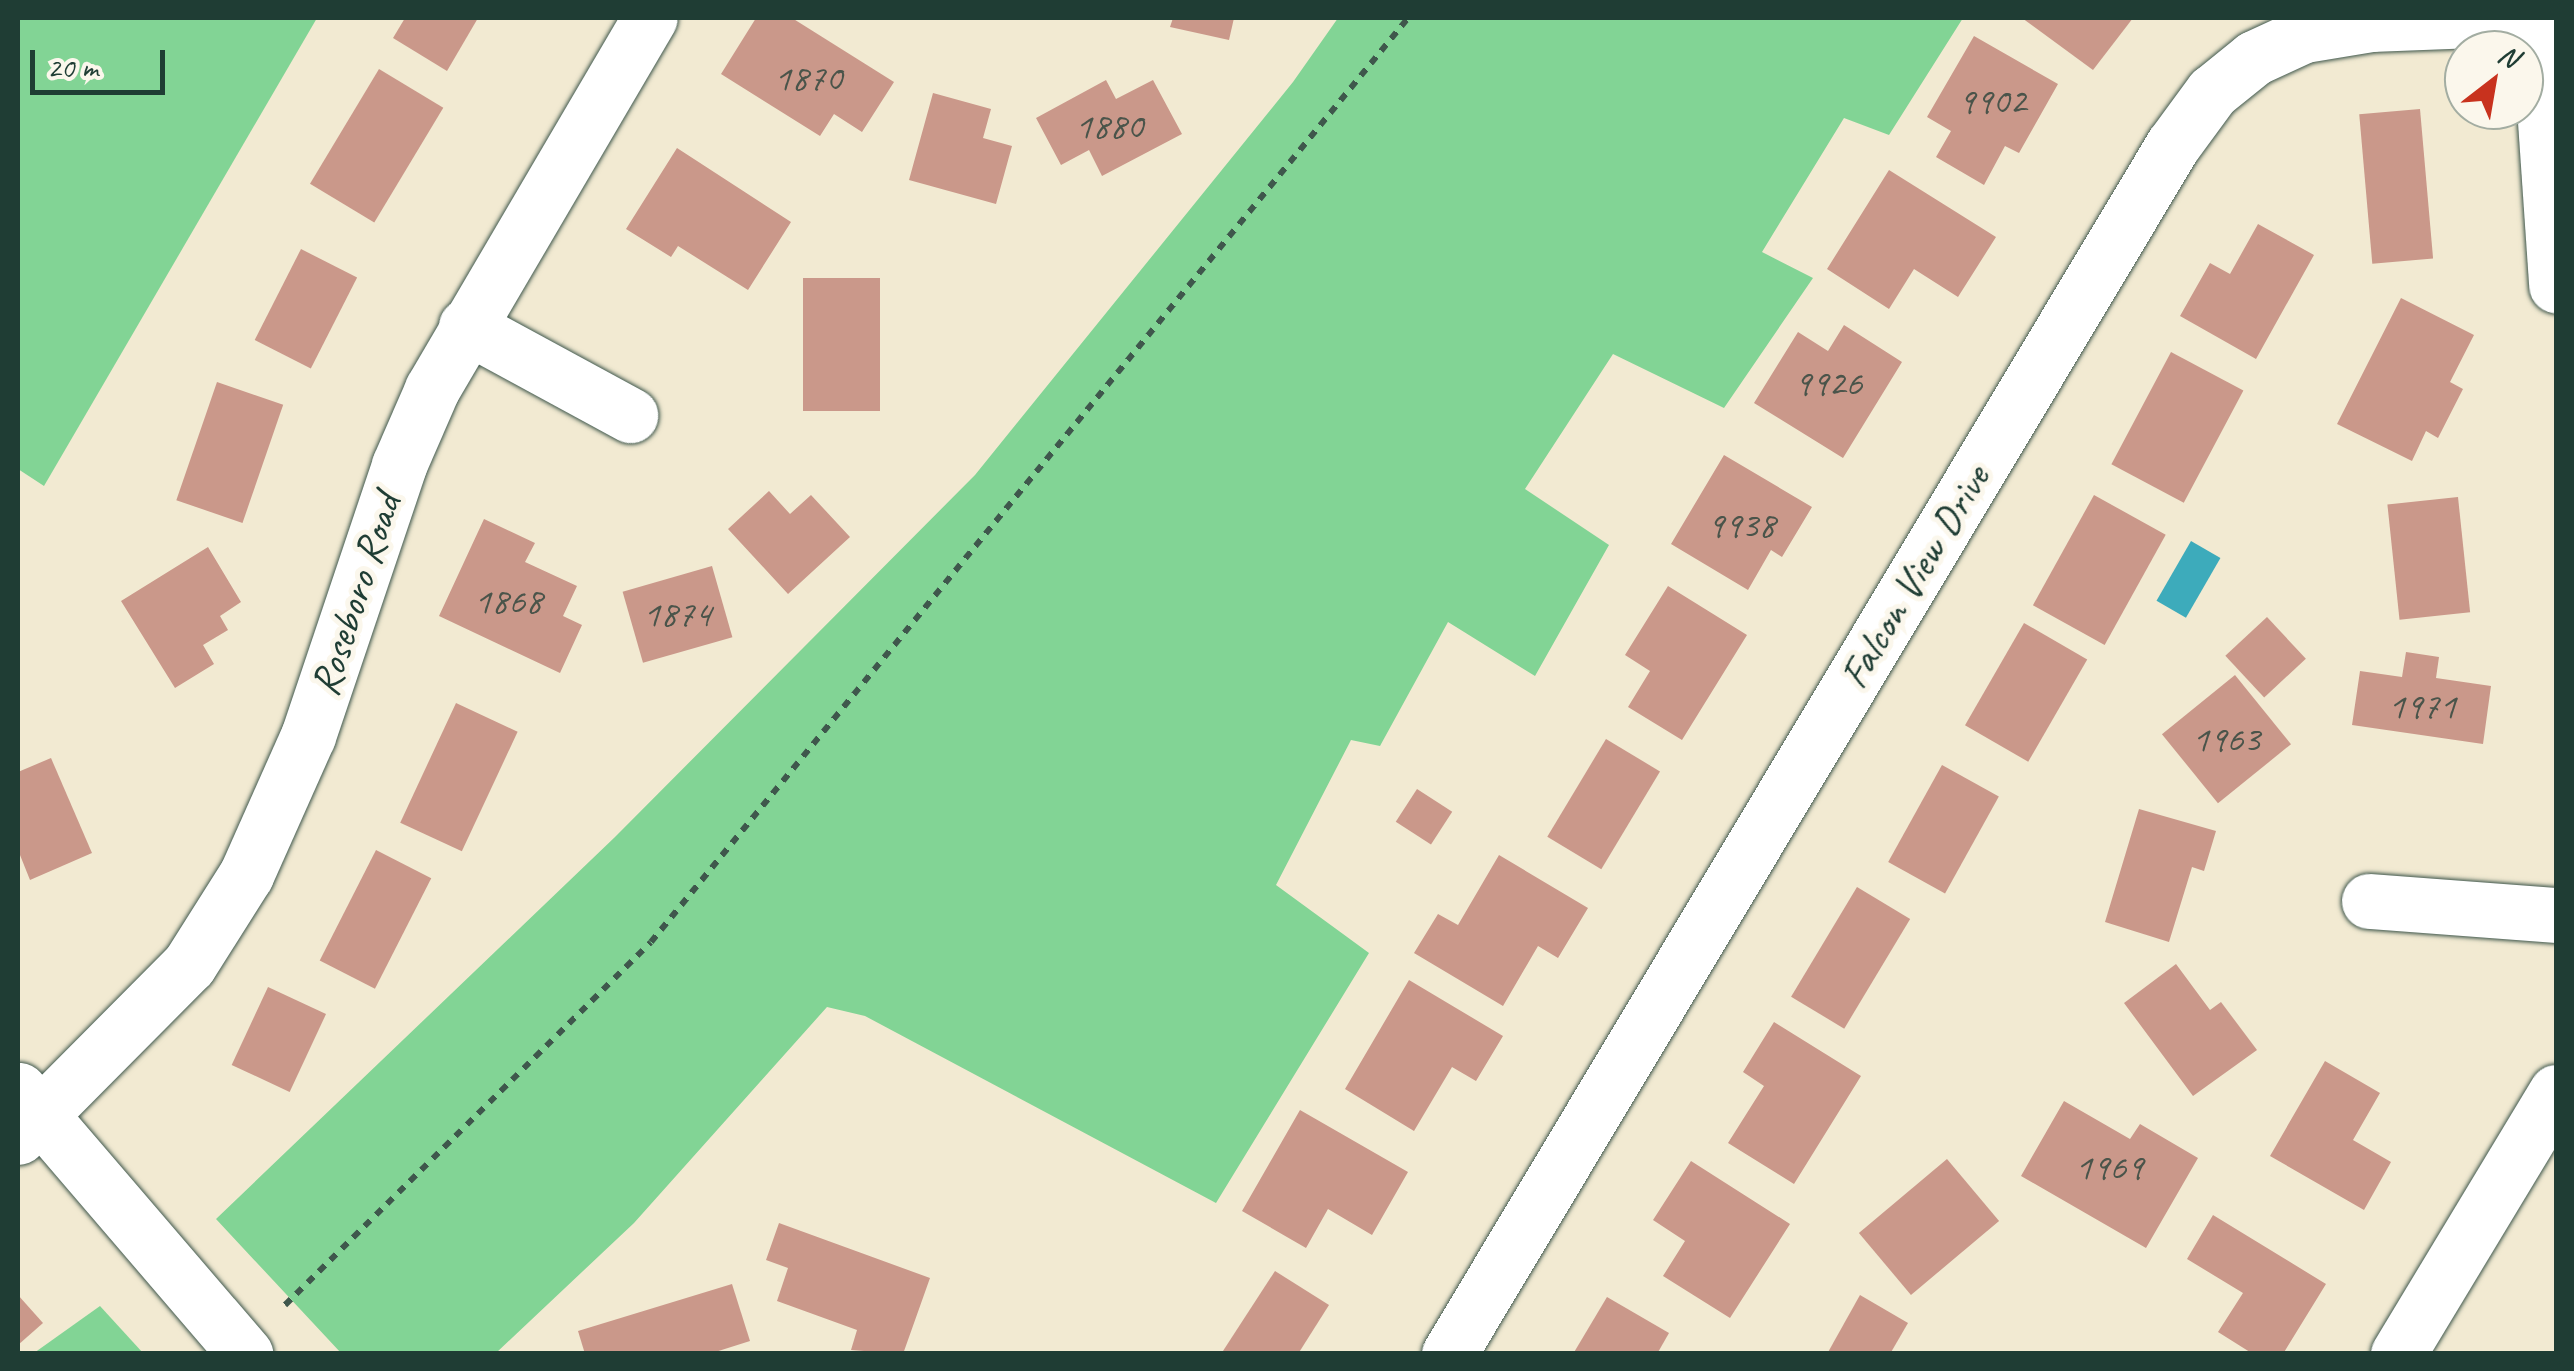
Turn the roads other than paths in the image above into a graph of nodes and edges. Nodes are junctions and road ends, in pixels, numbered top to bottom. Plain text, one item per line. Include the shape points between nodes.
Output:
1 (650, 18) edge
2 (2530, 18) edge
3 (2538, 18) edge
4 (2556, 285) edge
5 (466, 326) junction
6 (630, 415) dead end
7 (2370, 902) dead end
8 (2556, 915) edge
9 (2556, 1092) edge
10 (26, 1114) edge
11 (2413, 1348) edge
12 (245, 1354) edge
13 (1449, 1354) edge

1 - 5 street, Roseboro Road
2 - 13 street, Falcon View Drive via 2372,24 2304,35 2254,58 2212,92 2163,162
3 - 4 street
5 - 6 street
5 - 10 street, Roseboro Road via 399,465 308,736 246,875 189,966
7 - 8 street
9 - 11 street
10 - 12 street

